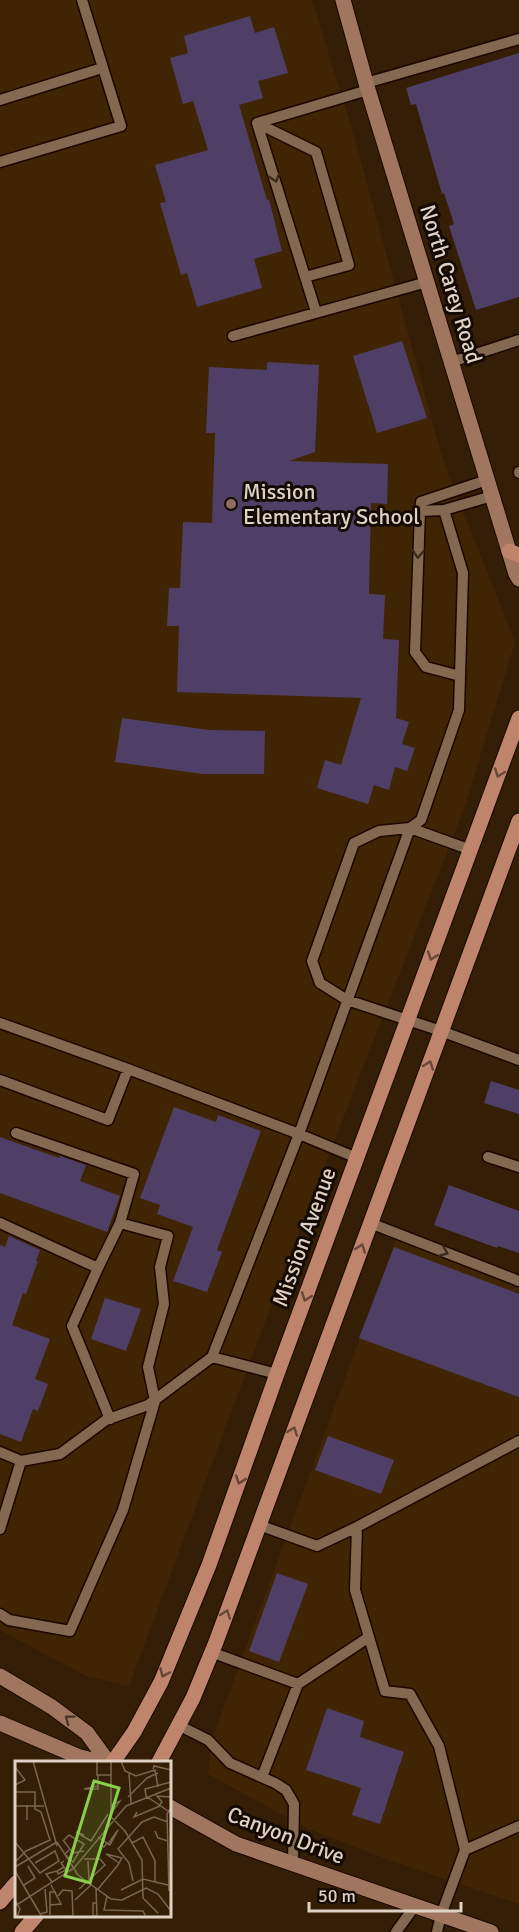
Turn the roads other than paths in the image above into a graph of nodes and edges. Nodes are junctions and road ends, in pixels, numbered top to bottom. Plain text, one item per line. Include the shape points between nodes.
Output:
1 (82, 0) edge
2 (343, 0) edge
3 (519, 39) edge
4 (102, 68) junction
5 (367, 86) junction
6 (0, 100) edge
7 (257, 123) junction
8 (0, 162) edge
9 (305, 277) junction
10 (427, 282) junction
11 (316, 312) junction
12 (233, 336) dead end
13 (519, 340) edge
14 (451, 362) junction
15 (487, 480) junction
16 (492, 496) junction
17 (444, 510) junction
18 (420, 511) junction
19 (514, 553) edge
20 (519, 579) edge
21 (460, 676) junction
22 (519, 718) edge
23 (519, 821) edge
24 (410, 828) junction
25 (471, 850) junction
26 (347, 1000) junction
27 (408, 1021) junction
28 (0, 1023) edge
29 (441, 1031) junction
30 (519, 1060) edge
31 (128, 1069) junction
32 (0, 1080) edge
33 (16, 1133) dead end
34 (298, 1134) junction
35 (488, 1157) dead end
36 (357, 1158) junction
37 (519, 1167) edge
38 (0, 1223) edge
39 (120, 1223) junction
40 (370, 1223) junction
41 (98, 1268) junction
42 (519, 1281) edge
43 (212, 1357) junction
44 (277, 1374) junction
45 (155, 1401) junction
46 (110, 1419) junction
47 (519, 1441) edge
48 (0, 1452) edge
49 (21, 1461) junction
50 (259, 1524) junction
51 (357, 1527) junction
52 (0, 1529) edge
53 (0, 1614) edge
54 (369, 1637) junction
55 (211, 1652) junction
56 (0, 1676) edge
57 (298, 1684) junction
58 (0, 1723) edge
59 (180, 1726) junction
60 (95, 1761) edge
61 (107, 1761) edge
62 (114, 1761) edge
63 (160, 1761) edge
64 (262, 1777) junction
65 (171, 1807) edge
66 (519, 1826) edge
67 (465, 1850) junction
68 (292, 1864) junction
69 (15, 1884) edge
70 (0, 1902) edge
71 (415, 1906) junction
72 (441, 1915) junction
73 (35, 1917) edge
74 (22, 1932) edge
75 (396, 1932) edge
76 (437, 1932) edge
77 (491, 1932) edge

1 - 4 lane
2 - 5 street, North Carey Road
3 - 5 lane
4 - 6 lane
4 - 8 lane via 120,126
5 - 7 lane
5 - 10 street, North Carey Road
7 -> 9 lane
7 - 9 lane via 316,152 349,265
9 - 11 lane
10 - 11 lane
10 - 14 street, North Carey Road
11 - 12 lane
13 - 14 lane
14 - 15 street, North Carey Road
15 - 16 street, North Carey Road
15 - 18 lane via 421,501
16 - 17 lane
16 - 19 street, North Carey Road
17 - 18 lane
17 - 21 lane via 463,573
18 -> 21 lane via 415,652 426,667
19 - 20 street, North Carey Road
21 - 24 lane via 459,710 421,820
22 -> 25 main road, Mission Avenue
23 - 29 main road
24 - 25 lane
24 - 26 lane
24 - 26 lane via 379,831 354,843 312,961 320,983
25 -> 27 main road, Mission Avenue
26 - 27 lane
26 - 34 lane
27 - 29 lane
27 - 36 main road, Mission Avenue
28 - 31 lane
29 - 30 lane
40 -> 29 main road
31 - 32 lane via 108,1120
31 - 34 lane
33 - 39 lane via 134,1174
34 - 36 lane
34 - 43 lane
35 - 37 lane
36 -> 44 main road, Mission Avenue
38 - 41 lane
39 - 41 lane
39 - 45 lane via 168,1236 160,1267 164,1304 148,1367
40 -> 42 lane
50 -> 40 main road
41 - 46 lane via 72,1326
43 - 44 lane
43 - 45 lane
44 -> 62 main road, Mission Avenue via 184,1629 147,1708
45 - 46 lane
45 - 53 lane via 123,1510 70,1631 9,1620
46 - 49 lane via 60,1454
47 - 51 lane
48 - 49 lane
49 - 52 lane
50 - 51 lane via 317,1546
55 -> 50 main road
51 - 54 lane via 355,1590
54 - 57 lane
54 - 67 lane via 385,1691 410,1694 439,1746
55 - 57 lane
55 - 59 main road
61 -> 56 street via 87,1733
57 - 64 lane
58 - 60 street
59 - 63 main road
59 - 64 lane via 208,1740 230,1763
64 - 68 lane via 286,1790 294,1804
65 - 68 street, Canyon Drive via 236,1844
66 - 67 lane
67 - 72 lane
68 - 71 street, Canyon Drive
69 - 70 main road
71 - 72 street, Canyon Drive
71 - 75 lane
72 - 76 lane
72 - 77 street, Canyon Drive
73 - 74 main road

